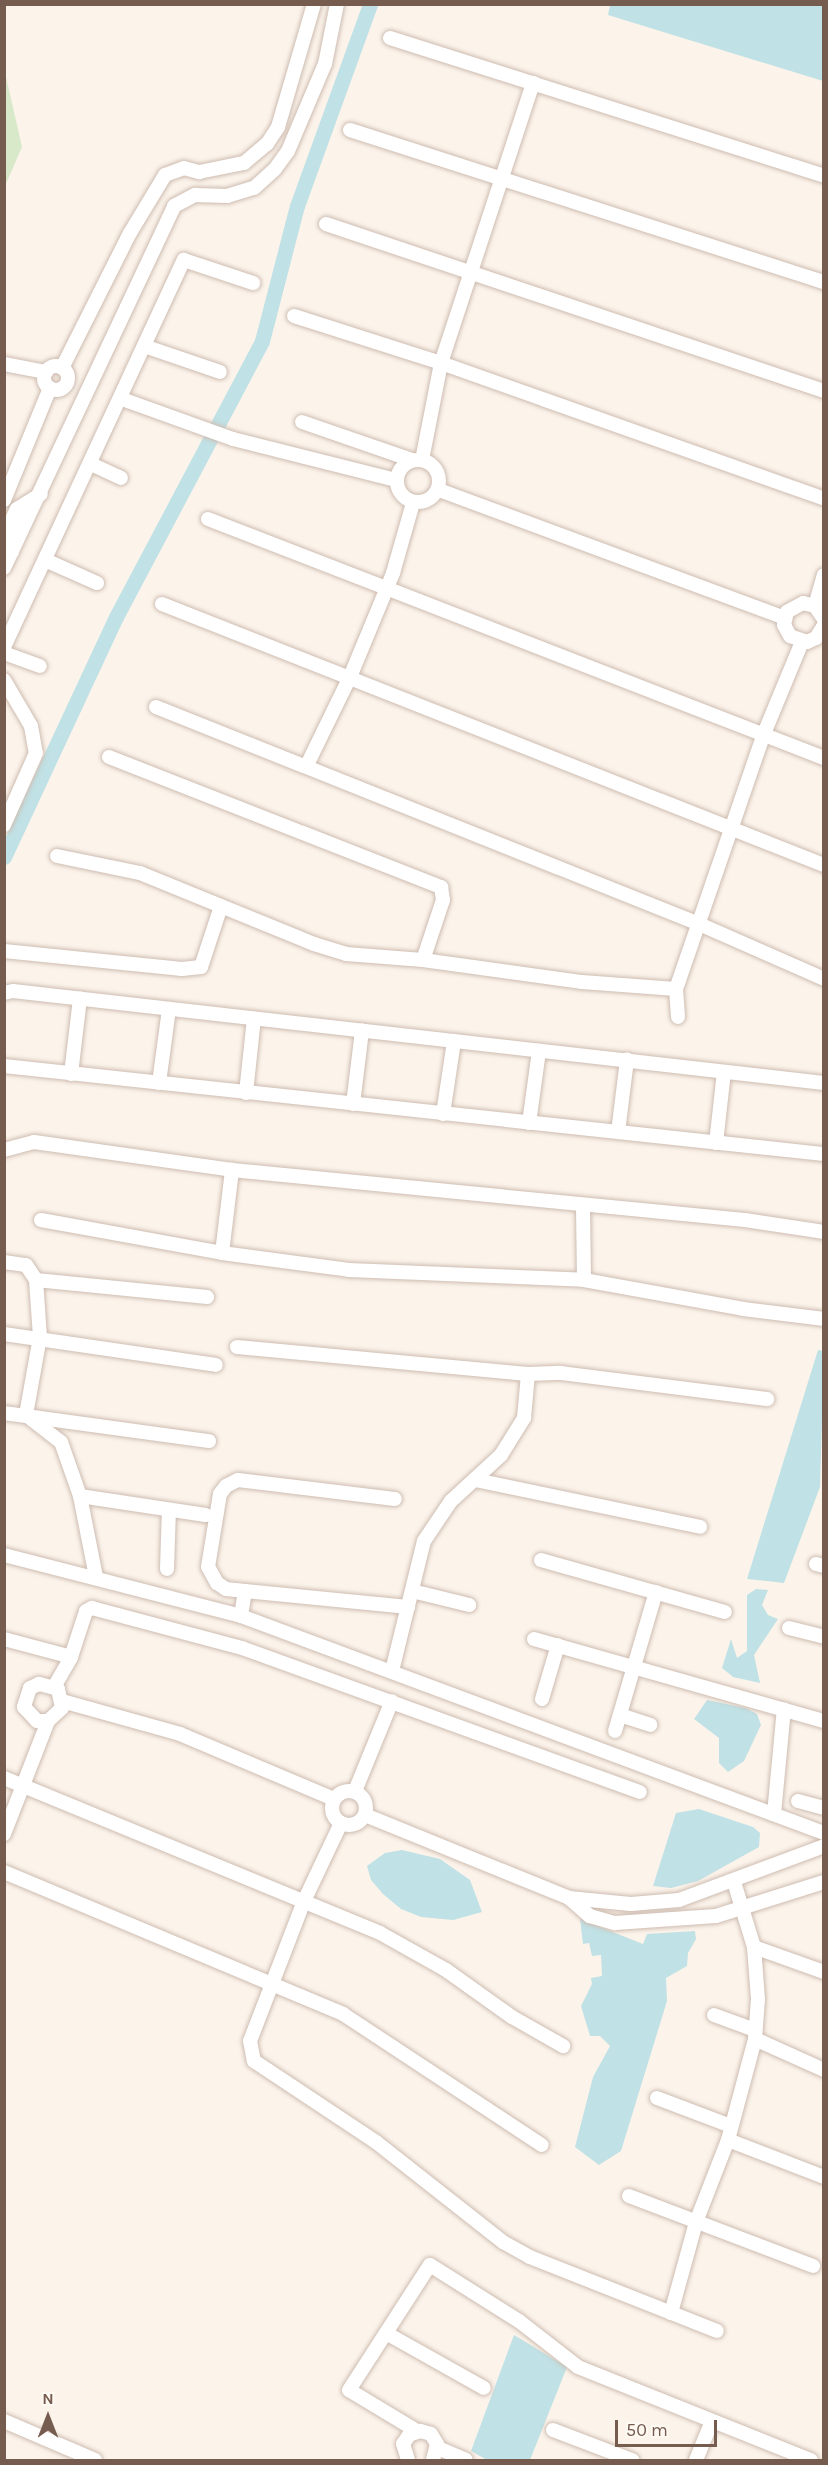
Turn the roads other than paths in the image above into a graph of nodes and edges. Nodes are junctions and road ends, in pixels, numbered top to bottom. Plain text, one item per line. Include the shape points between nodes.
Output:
1 (314, 4) edge
2 (337, 4) edge
3 (390, 38) dead end
4 (533, 83) junction
5 (350, 130) dead end
6 (824, 176) edge
7 (501, 178) junction
8 (326, 224) dead end
9 (469, 271) junction
10 (824, 282) edge
11 (253, 283) dead end
12 (294, 316) dead end
13 (147, 347) junction
14 (441, 363) junction
15 (4, 364) edge
16 (62, 368) junction
17 (46, 372) junction
18 (220, 372) dead end
19 (50, 388) junction
20 (824, 391) edge
21 (122, 399) junction
22 (302, 422) dead end
23 (417, 460) junction
24 (91, 464) junction
25 (121, 478) dead end
26 (396, 480) junction
27 (439, 490) junction
28 (4, 500) edge
29 (824, 500) edge
30 (413, 503) junction
31 (208, 519) dead end
32 (45, 560) junction
33 (4, 568) edge
34 (824, 575) edge
35 (97, 583) dead end
36 (387, 588) junction
37 (162, 604) dead end
38 (815, 606) junction
39 (785, 618) junction
40 (824, 619) edge
41 (824, 625) edge
42 (820, 639) edge
43 (802, 642) junction
44 (4, 647) edge
45 (4, 653) edge
46 (40, 666) dead end
47 (350, 677) junction
48 (4, 680) edge
49 (156, 707) dead end
50 (763, 736) junction
51 (109, 757) dead end
52 (824, 759) edge
53 (307, 765) junction
54 (5, 823) edge
55 (731, 830) junction
56 (57, 856) dead end
57 (824, 866) edge
58 (221, 906) junction
59 (699, 924) junction
60 (4, 951) edge
61 (423, 960) junction
62 (824, 979) edge
63 (676, 989) junction
64 (4, 993) edge
65 (80, 999) junction
66 (169, 1009) junction
67 (678, 1017) dead end
68 (254, 1018) junction
69 (362, 1031) junction
70 (454, 1041) junction
71 (539, 1051) junction
72 (627, 1060) junction
73 (4, 1066) edge
74 (724, 1072) junction
75 (71, 1074) junction
76 (159, 1083) junction
77 (824, 1083) edge
78 (246, 1093) junction
79 (353, 1104) junction
80 (443, 1114) junction
81 (530, 1123) junction
82 (618, 1132) junction
83 (716, 1143) junction
84 (4, 1150) edge
85 (824, 1154) edge
86 (232, 1170) junction
87 (583, 1207) junction
88 (41, 1220) dead end
89 (824, 1232) edge
90 (222, 1253) junction
91 (4, 1262) edge
92 (36, 1280) junction
93 (584, 1280) junction
94 (207, 1297) dead end
95 (824, 1319) edge
96 (4, 1334) edge
97 (40, 1337) junction
98 (237, 1347) dead end
99 (216, 1365) dead end
100 (528, 1374) junction
101 (767, 1399) dead end
102 (4, 1413) edge
103 (26, 1415) junction
104 (209, 1441) dead end
105 (476, 1480) junction
106 (80, 1496) junction
107 (395, 1498) dead end
108 (170, 1510) junction
109 (206, 1515) dead end
110 (700, 1527) dead end
111 (4, 1555) edge
112 (541, 1560) dead end
113 (168, 1569) dead end
114 (96, 1577) junction
115 (245, 1591) junction
116 (412, 1591) junction
117 (656, 1592) junction
118 (469, 1605) dead end
119 (408, 1607) junction
120 (725, 1612) dead end
121 (241, 1616) junction
122 (789, 1628) dead end
123 (824, 1637) edge
124 (4, 1639) edge
125 (534, 1639) dead end
126 (558, 1646) junction
127 (71, 1657) junction
128 (634, 1667) junction
129 (392, 1671) junction
130 (54, 1687) junction
131 (542, 1699) dead end
132 (62, 1701) junction
133 (392, 1701) junction
134 (784, 1709) junction
135 (620, 1715) junction
136 (48, 1721) junction
137 (824, 1721) edge
138 (650, 1725) dead end
139 (615, 1731) dead end
140 (4, 1778) edge
141 (25, 1786) junction
142 (355, 1791) junction
143 (640, 1792) dead end
144 (334, 1798) junction
145 (798, 1801) dead end
146 (824, 1808) edge
147 (774, 1814) junction
148 (365, 1815) junction
149 (341, 1823) junction
150 (824, 1833) edge
151 (4, 1834) edge
152 (824, 1846) edge
153 (4, 1872) edge
154 (734, 1882) junction
155 (824, 1882) edge
156 (569, 1898) junction
157 (304, 1901) junction
158 (742, 1908) junction
159 (754, 1947) junction
160 (824, 1972) edge
161 (273, 1983) junction
162 (714, 2015) dead end
163 (755, 2034) junction
164 (562, 2046) dead end
165 (824, 2070) edge
166 (657, 2098) dead end
167 (730, 2133) junction
168 (542, 2145) dead end
169 (824, 2177) edge
170 (628, 2196) dead end
171 (696, 2222) junction
172 (813, 2266) dead end
173 (671, 2313) junction
174 (717, 2331) dead end
175 (386, 2333) junction
176 (484, 2388) dead end
177 (4, 2421) edge
178 (712, 2421) junction
179 (553, 2430) dead end
180 (417, 2431) junction
181 (435, 2454) edge
182 (95, 2460) edge
183 (407, 2460) edge
184 (466, 2460) edge
185 (632, 2460) edge
186 (696, 2460) edge
187 (812, 2460) edge

1 - 16 street via 278,128 267,144 244,163 200,172 184,168 165,175 129,233
2 - 33 street via 325,64 288,151 275,169 254,188 227,196 195,195 174,206 41,494 17,509 8,528 12,552
3 - 4 street
4 - 6 street
4 - 7 street
5 - 7 street
7 - 9 street
7 - 10 street
8 - 9 street
9 - 14 street
9 - 20 street
11 - 13 street via 184,260
12 - 14 street
13 - 18 street
13 - 21 street
14 - 23 street
14 - 29 street
15 - 17 street
16 - 17 street via 53,367
16 - 19 street via 68,375 67,384 59,390
17 - 19 street via 45,381
19 - 28 street
21 - 24 street
21 - 26 street via 234,439
22 - 23 street
23 - 26 street via 400,468
23 - 27 street via 439,473
24 - 25 street
24 - 32 street
26 - 30 street via 400,494
27 - 30 street via 429,501
27 - 39 street
30 - 36 street
31 - 36 street
32 - 35 street
32 - 44 street
34 - 38 street
36 - 47 street
36 - 50 street
37 - 47 street
38 - 39 street via 796,604
38 - 40 street
39 - 43 street via 786,631
41 - 42 street
42 - 43 street
43 - 50 street
45 - 46 street
47 - 53 street
47 - 55 street
48 - 54 street via 31,726 36,753
49 - 53 street
50 - 52 street
50 - 55 street
51 - 61 street via 441,887 443,900
53 - 59 street
55 - 57 street
55 - 59 street
56 - 58 street via 140,873
58 - 60 street via 201,967 182,969
58 - 61 street via 346,954
59 - 62 street
59 - 63 street
61 - 63 street via 582,982
63 - 67 street
64 - 65 street
65 - 66 street
65 - 75 street
66 - 68 street
66 - 76 street
68 - 69 street
68 - 78 street
69 - 70 street
69 - 79 street
70 - 71 street
70 - 80 street
71 - 72 street
71 - 81 street
72 - 74 street
72 - 82 street
73 - 75 street
74 - 77 street
74 - 83 street
75 - 76 street
76 - 78 street
78 - 79 street
79 - 80 street
80 - 81 street
81 - 82 street
82 - 83 street
83 - 85 street
84 - 86 street via 34,1142
86 - 87 street
86 - 90 street
87 - 89 street via 745,1220
87 - 93 street
88 - 90 street
90 - 93 street via 349,1270
91 - 92 street via 26,1265
92 - 94 street
92 - 97 street
93 - 95 street via 743,1309
96 - 97 street
97 - 99 street
97 - 103 street
98 - 100 street
100 - 101 street via 561,1373
100 - 105 street via 524,1418 501,1455
102 - 103 street
103 - 104 street
103 - 106 street via 46,1426 61,1442
105 - 110 street
105 - 116 street via 451,1502 424,1541
106 - 108 street
106 - 114 street
107 - 115 street via 238,1480 226,1486 220,1494 208,1567 217,1583 226,1589
108 - 109 street
108 - 113 street
111 - 114 street
112 - 117 street
114 - 121 street
115 - 119 street
115 - 121 street
116 - 118 street
116 - 119 street
117 - 120 street
117 - 128 street
119 - 129 street
121 - 129 street
122 - 123 street
124 - 127 street
125 - 126 street
126 - 128 street
126 - 131 street
127 - 130 street
127 - 133 street via 86,1611 92,1608 242,1648
128 - 134 street
128 - 135 street
129 - 147 street
130 - 132 street
130 - 136 street via 39,1684 25,1697 29,1715
132 - 136 street via 56,1717
132 - 144 street via 180,1734
133 - 142 street
133 - 143 street
134 - 137 street
134 - 147 street
135 - 138 street
135 - 139 street
136 - 141 street
140 - 141 street
141 - 151 street
141 - 157 street
142 - 144 street via 343,1791
142 - 148 street via 367,1803
144 - 149 street via 333,1815
145 - 146 street
147 - 150 street
148 - 149 street via 358,1823
148 - 156 street
149 - 157 street
152 - 154 street
153 - 161 street
154 - 156 street via 679,1900 632,1904
154 - 158 street
155 - 158 street
156 - 158 street via 590,1916 615,1923 696,1919
157 - 161 street
157 - 164 street via 390,1938
158 - 159 street
159 - 160 street
159 - 163 street
161 - 168 street via 343,2014
161 - 173 street via 250,2041 254,2061 376,2142 503,2242 530,2257
162 - 163 street
163 - 165 street
163 - 167 street
166 - 167 street
167 - 169 street
167 - 171 street
170 - 171 street
171 - 172 street
171 - 173 street
173 - 174 street
175 - 176 street
175 - 178 street via 430,2265 519,2321 578,2367
175 - 180 street via 349,2390
177 - 182 street
178 - 186 street
178 - 187 street
179 - 185 street
180 - 181 street via 431,2434
180 - 183 street via 403,2444
181 - 184 street

